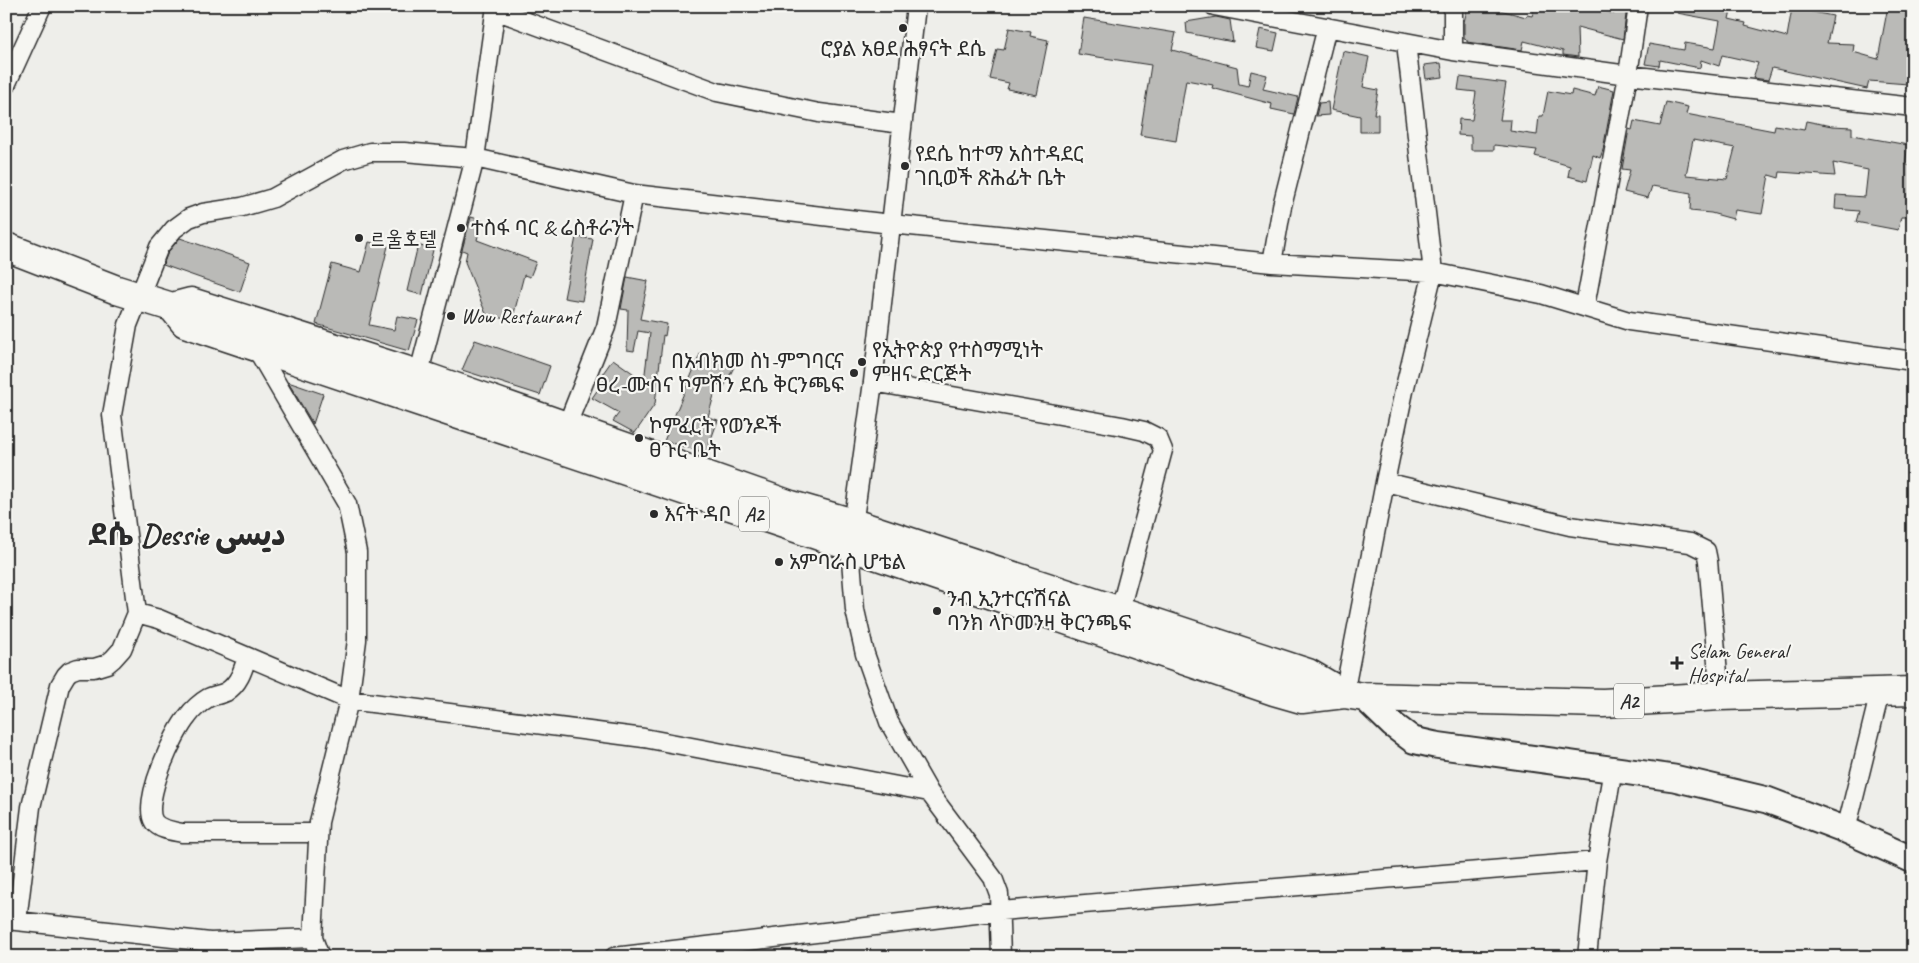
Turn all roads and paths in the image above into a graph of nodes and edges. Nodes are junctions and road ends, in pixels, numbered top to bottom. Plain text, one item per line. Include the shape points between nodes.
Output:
1 (42, 6) edge
2 (916, 6) edge
3 (1214, 6) edge
4 (1453, 6) edge
5 (1638, 6) edge
6 (495, 8) edge
7 (1327, 27) junction
8 (1406, 43) junction
9 (1453, 51) junction
10 (1628, 75) junction
11 (6, 85) edge
12 (1913, 107) edge
13 (902, 124) junction
14 (475, 158) junction
15 (634, 194) junction
16 (891, 224) junction
17 (6, 236) edge
18 (6, 247) edge
19 (50, 264) junction
20 (1272, 264) junction
21 (1434, 272) junction
22 (128, 294) junction
23 (1585, 306) junction
24 (259, 336) junction
25 (1913, 361) edge
26 (418, 374) junction
27 (872, 382) junction
28 (411, 400) junction
29 (562, 437) junction
30 (1385, 482) junction
31 (852, 535) junction
32 (137, 613) junction
33 (1116, 624) junction
34 (248, 657) junction
35 (1913, 691) edge
36 (1880, 692) junction
37 (1354, 695) junction
38 (1720, 696) junction
39 (349, 700) junction
40 (1613, 769) junction
41 (929, 792) junction
42 (1846, 830) junction
43 (318, 833) junction
44 (1913, 860) edge
45 (1597, 862) junction
46 (1001, 911) junction
47 (12, 920) edge
48 (313, 938) junction
49 (702, 951) edge
50 (320, 957) edge
51 (614, 957) edge
52 (1001, 957) edge
53 (1587, 957) edge

1 - 11 street
2 - 13 street
3 - 7 street
4 - 9 street
5 - 10 street
6 - 13 street via 717,92 819,113
6 - 14 street
7 - 8 street
7 - 20 street via 1282,206
8 - 9 street
8 - 21 street
9 - 10 street
10 - 12 street
10 - 23 street
13 - 16 street
14 - 15 street
14 - 22 street via 370,152 343,160 273,198 188,218 159,246
14 - 26 street
15 - 16 street
15 - 29 street via 606,327
16 - 20 street
16 - 27 street
17 - 19 highway, A2
18 - 19 highway, A2
19 - 22 highway, A2
20 - 21 street
21 - 23 street
21 - 30 street
22 - 24 highway, A2 via 172,307 185,323
22 - 32 street via 128,325 112,415
23 - 25 street via 1629,321
24 - 26 highway, A2
24 - 28 highway, A2
24 - 39 street via 347,504 357,552 357,640
26 - 28 street
26 - 29 highway, A2
27 - 31 street
27 - 33 street via 1122,426 1158,438 1163,450
28 - 29 highway, A2
29 - 31 highway, A2
30 - 37 street
30 - 38 street via 1570,526 1700,547 1706,551 1708,561
31 - 33 highway, A2
31 - 41 street via 855,610 865,654 889,722
32 - 34 street
32 - 47 street via 122,649 113,659 94,668 70,671 60,685 31,807
33 - 37 highway, A2 via 1274,691 1302,698
34 - 39 street
34 - 43 street via 233,685 226,692 207,699 188,715 170,744 158,772 153,821 160,827 182,833
35 - 36 highway, A2
36 - 38 highway, A2
36 - 42 street
37 - 38 highway, A2 via 1603,703
37 - 40 street via 1413,740
39 - 41 street via 644,738
39 - 43 street
40 - 42 street via 1674,778 1767,800
40 - 45 street
41 - 46 street via 993,878
42 - 44 street
43 - 48 street
45 - 46 street
45 - 53 street
46 - 49 street
46 - 52 street
47 - 48 street via 210,942
48 - 50 street
49 - 51 street

